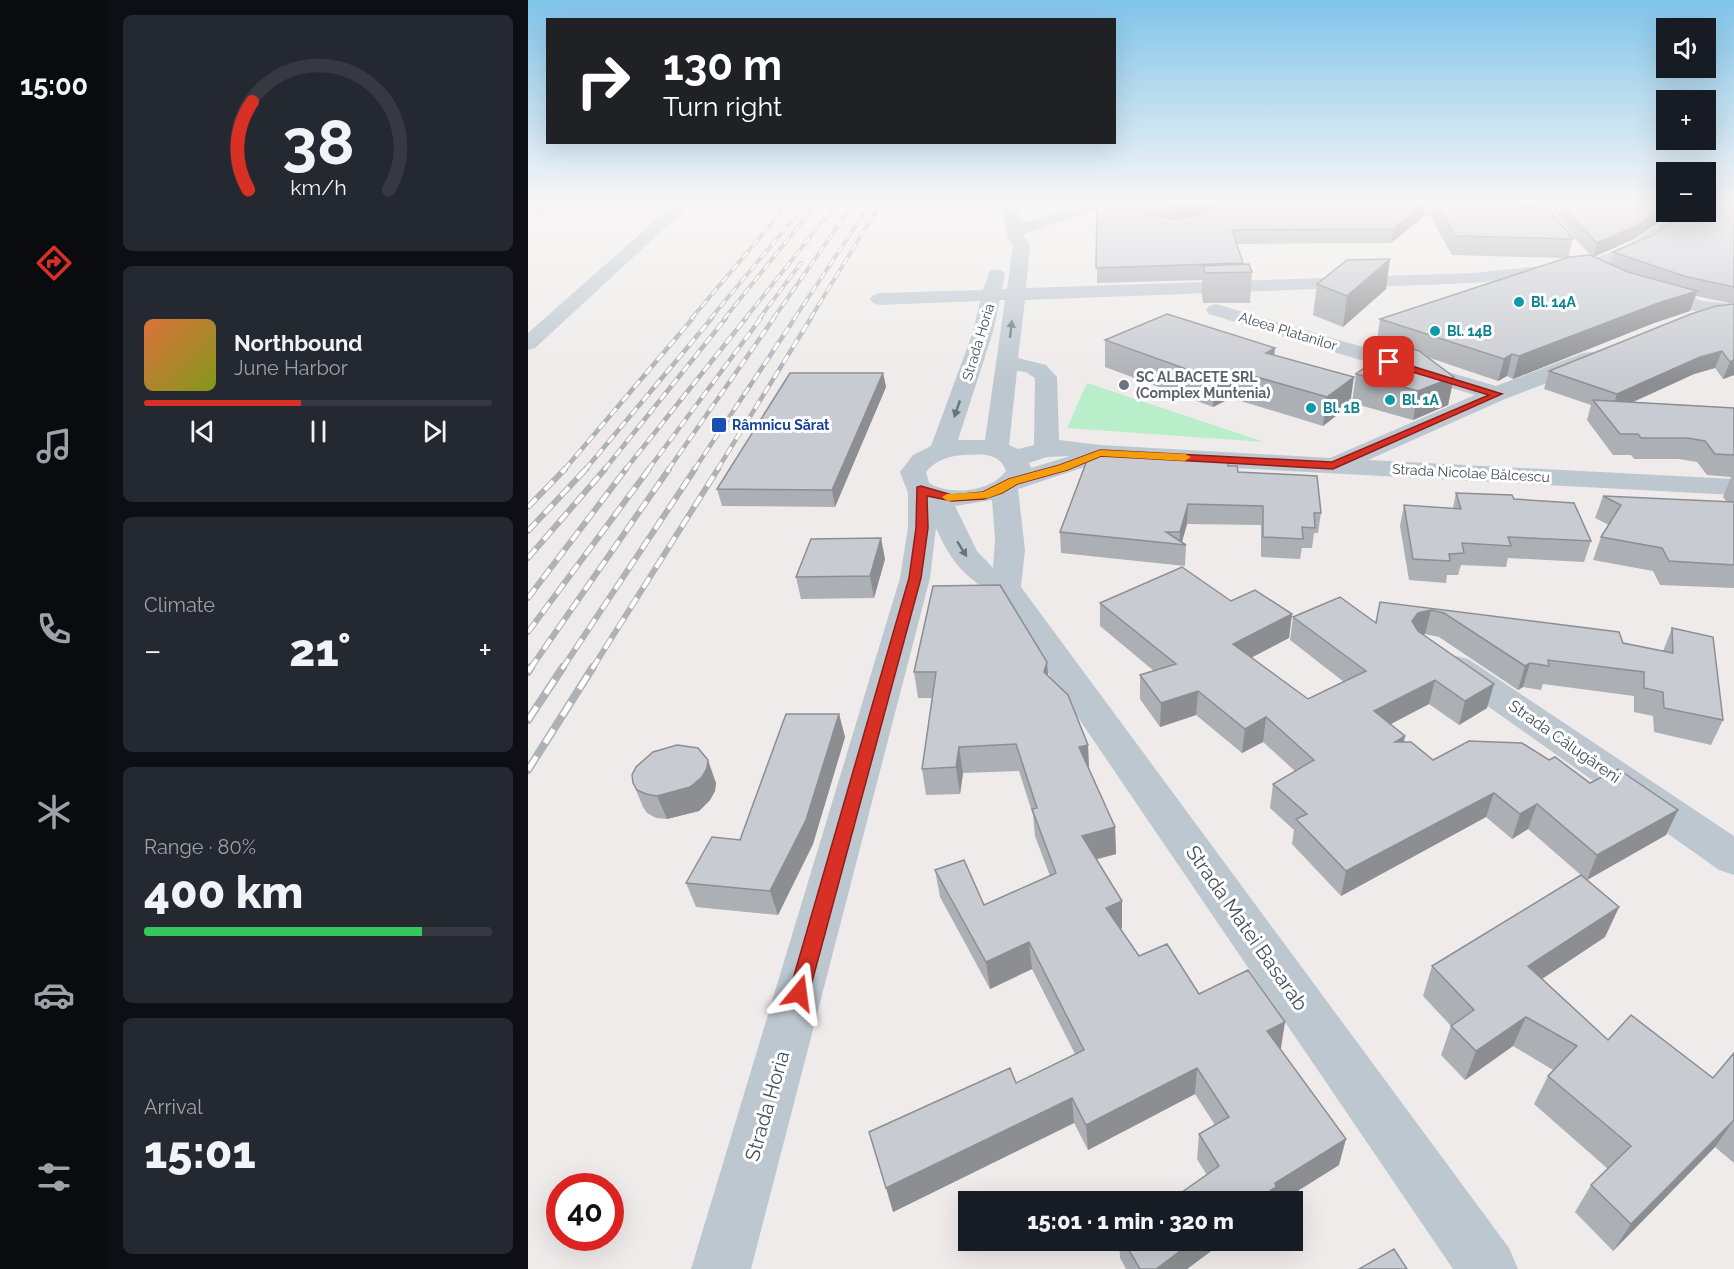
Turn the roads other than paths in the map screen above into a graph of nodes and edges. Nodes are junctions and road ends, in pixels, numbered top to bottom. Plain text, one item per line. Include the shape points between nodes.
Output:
1 (618, 262) edge
2 (999, 262) edge
3 (1020, 262) edge
4 (1388, 262) edge
5 (1569, 262) edge
6 (1587, 262) edge
7 (1610, 276) edge
8 (1473, 278) junction
9 (1639, 286) edge
10 (880, 299) dead end
11 (1215, 309) dead end
12 (1731, 311) edge
13 (1685, 321) edge
14 (528, 344) edge
15 (1608, 352) edge
16 (1007, 363) junction
17 (1497, 394) junction
18 (1047, 448) junction
19 (942, 450) junction
20 (1100, 453) junction
21 (1333, 465) junction
22 (1007, 469) junction
23 (1734, 487) edge
24 (929, 492) junction
25 (1005, 587) junction
26 (1426, 646) edge
27 (1734, 858) edge
28 (721, 1269) edge
29 (1488, 1269) edge

1 - 14 street
2 -> 19 street, Strada Horia via 983,332
16 -> 3 street, Strada Horia
4 - 8 street
5 - 8 street
6 - 7 street
8 - 10 street
9 - 12 street via 1701,307
11 - 17 street, Aleea Platanilor
12 - 13 street
15 - 17 street
16 - 18 street via 1034,367 1046,377
16 - 22 street, Strada Horia
17 - 21 street
18 - 20 street, Strada Nicolae Bălcescu
18 - 22 street, Strada Nicolae Bălcescu
19 - 22 street via 970,446
19 - 24 street via 915,468 913,479
20 - 21 street, Strada Nicolae Bălcescu
20 - 22 street, Strada Nicolae Bălcescu via 1064,467
21 - 23 street, Strada Nicolae Bălcescu
22 - 24 street via 976,497 952,498
22 - 25 street via 1012,542
24 -> 25 street, Strada Matei Basarab via 978,571
24 - 28 street, Strada Horia via 915,578
25 - 29 street, Strada Matei Basarab
26 - 27 street, Strada Călugăreni

